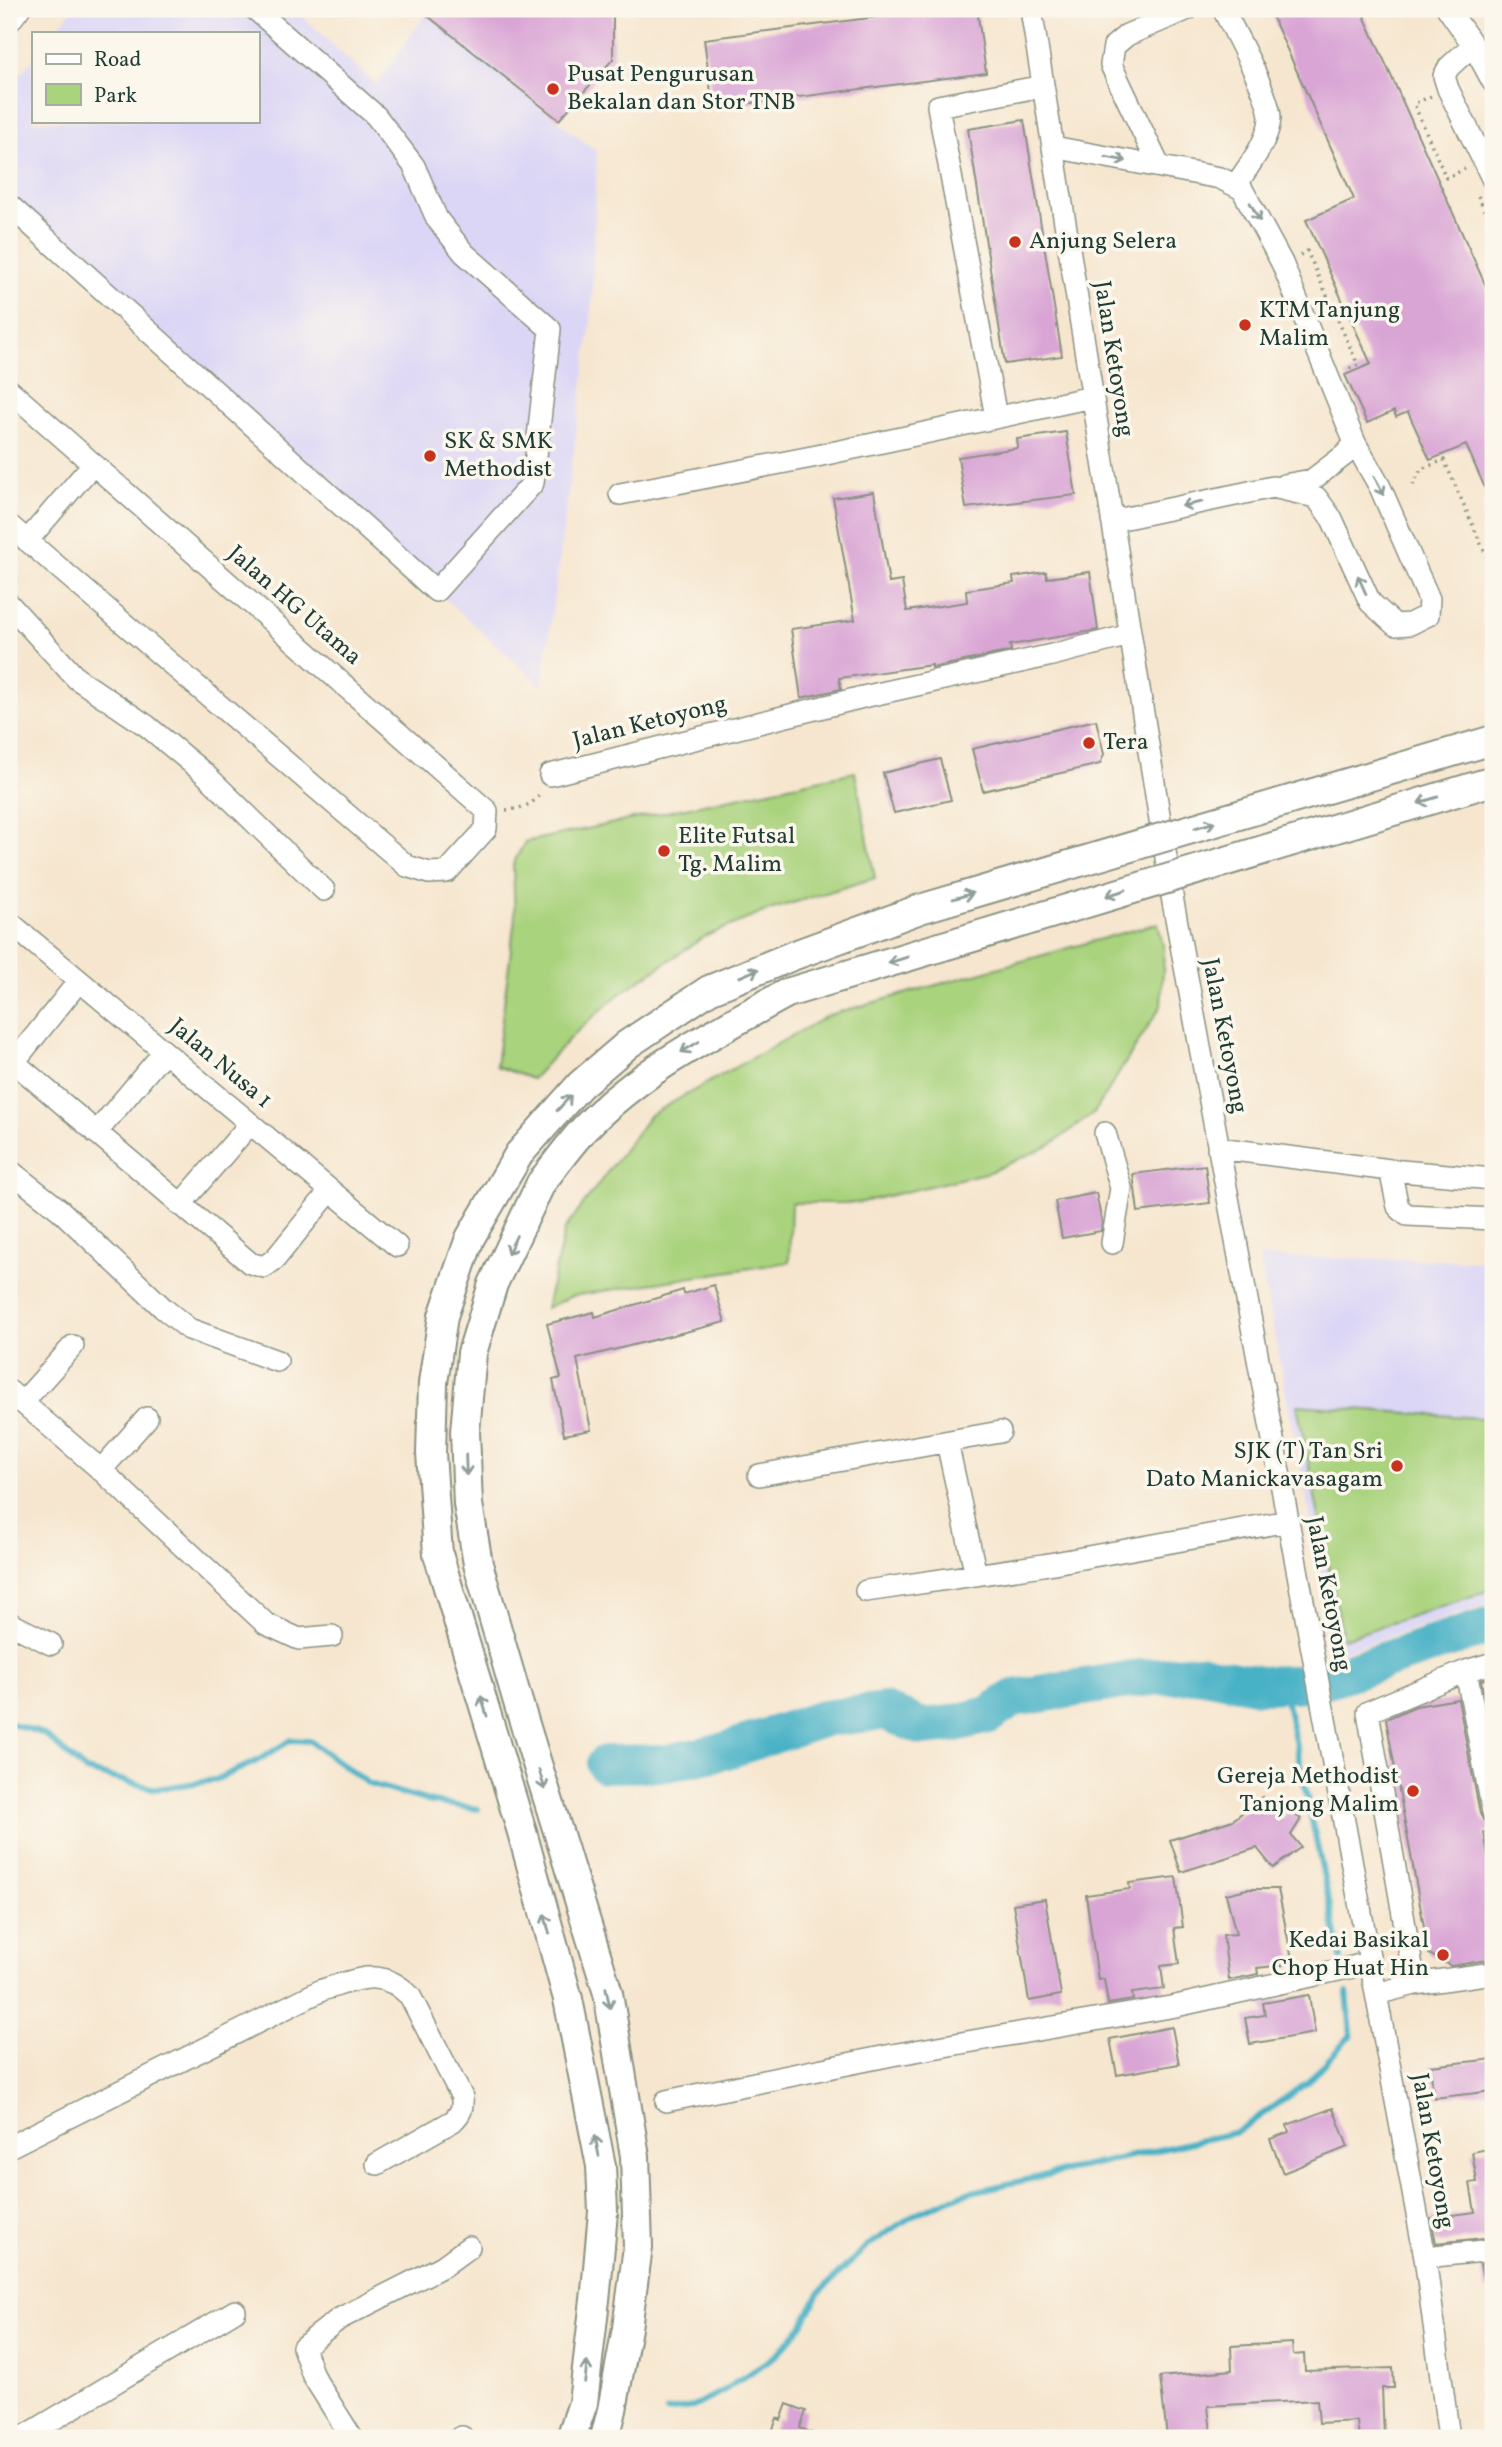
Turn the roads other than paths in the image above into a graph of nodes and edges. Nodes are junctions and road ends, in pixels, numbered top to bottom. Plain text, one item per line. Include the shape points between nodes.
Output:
1 (19, 9) edge
2 (255, 9) edge
3 (1031, 9) edge
4 (1188, 9) edge
5 (1223, 9) edge
6 (1448, 9) edge
7 (9, 22) edge
8 (1474, 45) junction
9 (1493, 82) edge
10 (1043, 86) junction
11 (1053, 147) junction
12 (1159, 166) junction
13 (1493, 180) edge
14 (1236, 185) junction
15 (9, 205) edge
16 (9, 390) edge
17 (1092, 397) junction
18 (996, 417) junction
19 (1355, 443) junction
20 (93, 464) junction
21 (1273, 487) junction
22 (620, 494) dead end
23 (1112, 521) junction
24 (9, 525) edge
25 (27, 541) junction
26 (9, 604) edge
27 (1130, 635) junction
28 (1493, 740) edge
29 (550, 775) road end
30 (1493, 780) edge
31 (324, 890) dead end
32 (9, 922) edge
33 (79, 981) junction
34 (164, 1052) junction
35 (11, 1060) edge
36 (250, 1124) junction
37 (1105, 1132) dead end
38 (96, 1133) junction
39 (1218, 1148) junction
40 (9, 1170) edge
41 (1390, 1170) junction
42 (1493, 1180) edge
43 (330, 1191) junction
44 (180, 1205) junction
45 (1493, 1219) edge
46 (1112, 1243) dead end
47 (397, 1246) dead end
48 (73, 1346) dead end
49 (276, 1361) dead end
50 (16, 1397) edge
51 (147, 1418) dead end
52 (1000, 1432) dead end
53 (947, 1442) junction
54 (101, 1470) junction
55 (759, 1475) dead end
56 (1288, 1521) junction
57 (976, 1575) junction
58 (866, 1591) dead end
59 (9, 1623) edge
60 (332, 1636) dead end
61 (51, 1644) dead end
62 (1493, 1663) edge
63 (1466, 1671) junction
64 (1493, 1812) edge
65 (1370, 1963) junction
66 (1493, 1973) edge
67 (1415, 1984) junction
68 (1376, 1994) junction
69 (666, 2101) dead end
70 (9, 2147) edge
71 (377, 2164) dead end
72 (469, 2247) dead end
73 (1493, 2250) edge
74 (1425, 2257) junction
75 (235, 2311) dead end
76 (22, 2438) edge
77 (352, 2438) edge
78 (571, 2438) edge
79 (605, 2438) edge
80 (1450, 2438) edge

1 - 7 street
2 - 15 street via 376,116 414,166 438,219 464,253 550,329 533,483 436,590
3 - 10 street, Jalan Ketoyong
4 - 12 street via 1127,35 1114,46 1111,65
5 - 14 street via 1261,87 1270,118 1260,149
6 - 8 street
8 - 9 street
8 - 13 street via 1444,76
10 - 11 street, Jalan Ketoyong
10 - 18 street via 937,106
11 -> 12 street
11 - 17 street, Jalan Ketoyong
12 - 14 street
14 -> 19 street via 1242,188 1282,262
16 - 20 street, Jalan HG Utama
17 - 18 street
17 - 23 street, Jalan Ketoyong
18 - 22 street
19 - 21 street via 1312,480
19 -> 21 street via 1380,486 1429,599 1428,615 1395,625 1370,602 1332,519 1316,496
20 - 25 street
20 - 25 street, Jalan HG Utama via 487,811 486,829 447,873 407,866
21 -> 23 street
23 - 27 street, Jalan Ketoyong
24 - 25 street
26 - 31 street via 76,678 147,726 205,774
27 - 29 street, Jalan Ketoyong
27 - 39 street, Jalan Ketoyong via 1172,902
78 -> 28 main road, bridge via 583,2403 596,2291 603,2212 601,2166 568,1999 439,1554 431,1453 433,1383 443,1316 470,1238 519,1154 580,1085 628,1044 709,990 920,909
30 -> 79 main road, bridge via 787,993 688,1047 637,1083 585,1128 541,1183 493,1284 472,1353 465,1432 468,1504 478,1564 496,1627 608,1993 633,2143 638,2247
32 - 33 street, Jalan Nusa 1
33 - 34 street, Jalan Nusa 1
33 - 35 street
34 - 36 street, Jalan Nusa 1
34 - 38 street
35 - 38 street
36 - 43 street, Jalan Nusa 1
36 - 44 street
37 - 46 street via 1121,1188
38 - 44 street
39 - 41 street
39 - 56 street, Jalan Ketoyong
40 - 49 street via 60,1210 189,1329
41 - 42 street
41 - 45 street via 1398,1207 1407,1215
43 - 44 street via 264,1268 250,1263
43 - 47 street, Jalan Nusa 1
48 - 50 street
50 - 54 street
51 - 54 street
52 - 53 street
53 - 55 street
53 - 57 street
54 - 60 street via 266,1625 299,1639
56 - 57 street
56 - 65 street, Jalan Ketoyong
57 - 58 street
59 - 61 street
62 - 63 street
63 - 64 street
63 - 67 street via 1368,1712
65 - 68 street, Jalan Ketoyong
65 - 69 street via 1176,2006 892,2055
66 - 67 street
67 - 68 street
68 - 74 street, Jalan Ketoyong
70 - 71 street via 322,1990 374,1976 401,1986 411,1996 463,2106 453,2121
72 - 77 street via 443,2266 339,2319 303,2347 313,2376
73 - 74 street
74 - 80 street, Jalan Ketoyong
75 - 76 street

